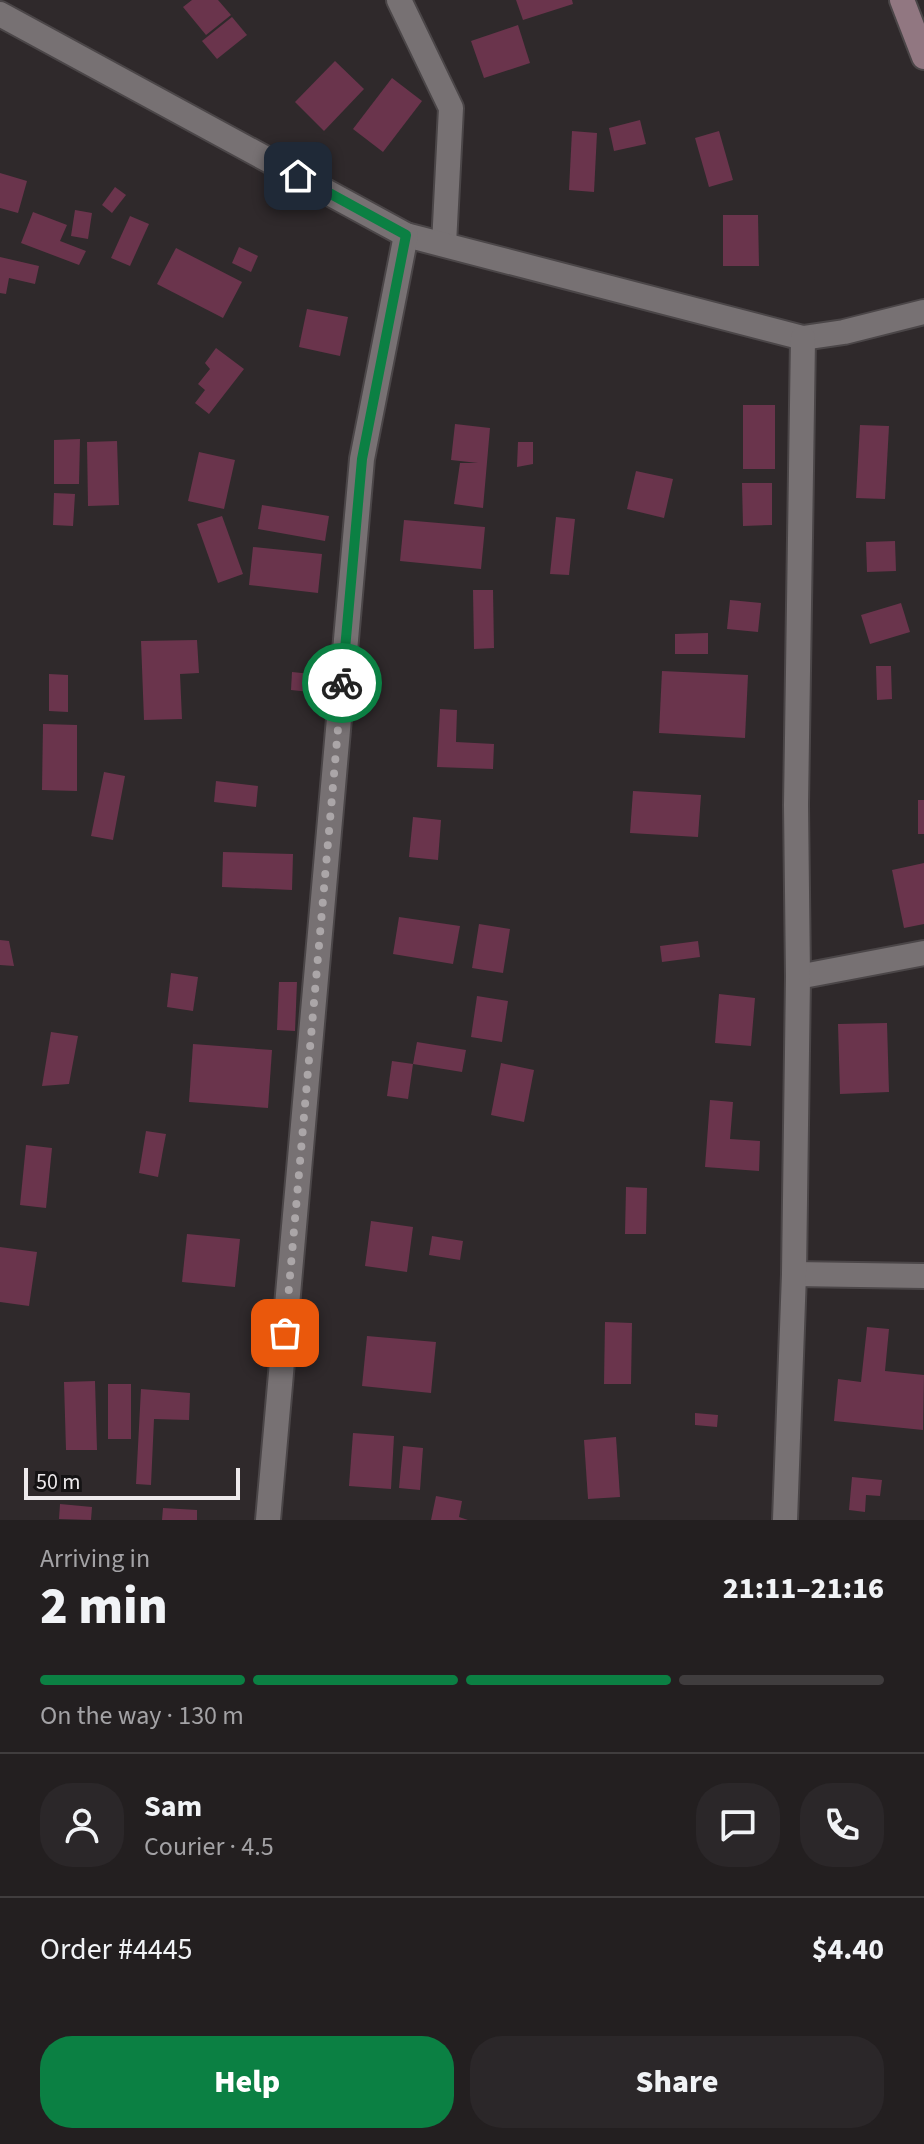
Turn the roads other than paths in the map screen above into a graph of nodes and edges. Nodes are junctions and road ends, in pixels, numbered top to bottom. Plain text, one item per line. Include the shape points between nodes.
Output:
1 (399, 0) edge
2 (902, 0) edge
3 (0, 14) edge
4 (924, 57) edge
5 (406, 235) junction
6 (444, 244) junction
7 (924, 312) edge
8 (803, 338) junction
9 (924, 953) edge
10 (798, 977) junction
11 (794, 1274) junction
12 (924, 1276) edge
13 (268, 1520) edge
14 (785, 1520) edge

1 - 6 street via 451,108
2 - 4 main road
3 - 5 street
5 - 6 street
5 - 13 street via 362,459
6 - 8 street
7 - 8 street
8 - 10 street
9 - 10 street
10 - 11 street
11 - 12 street
11 - 14 street

